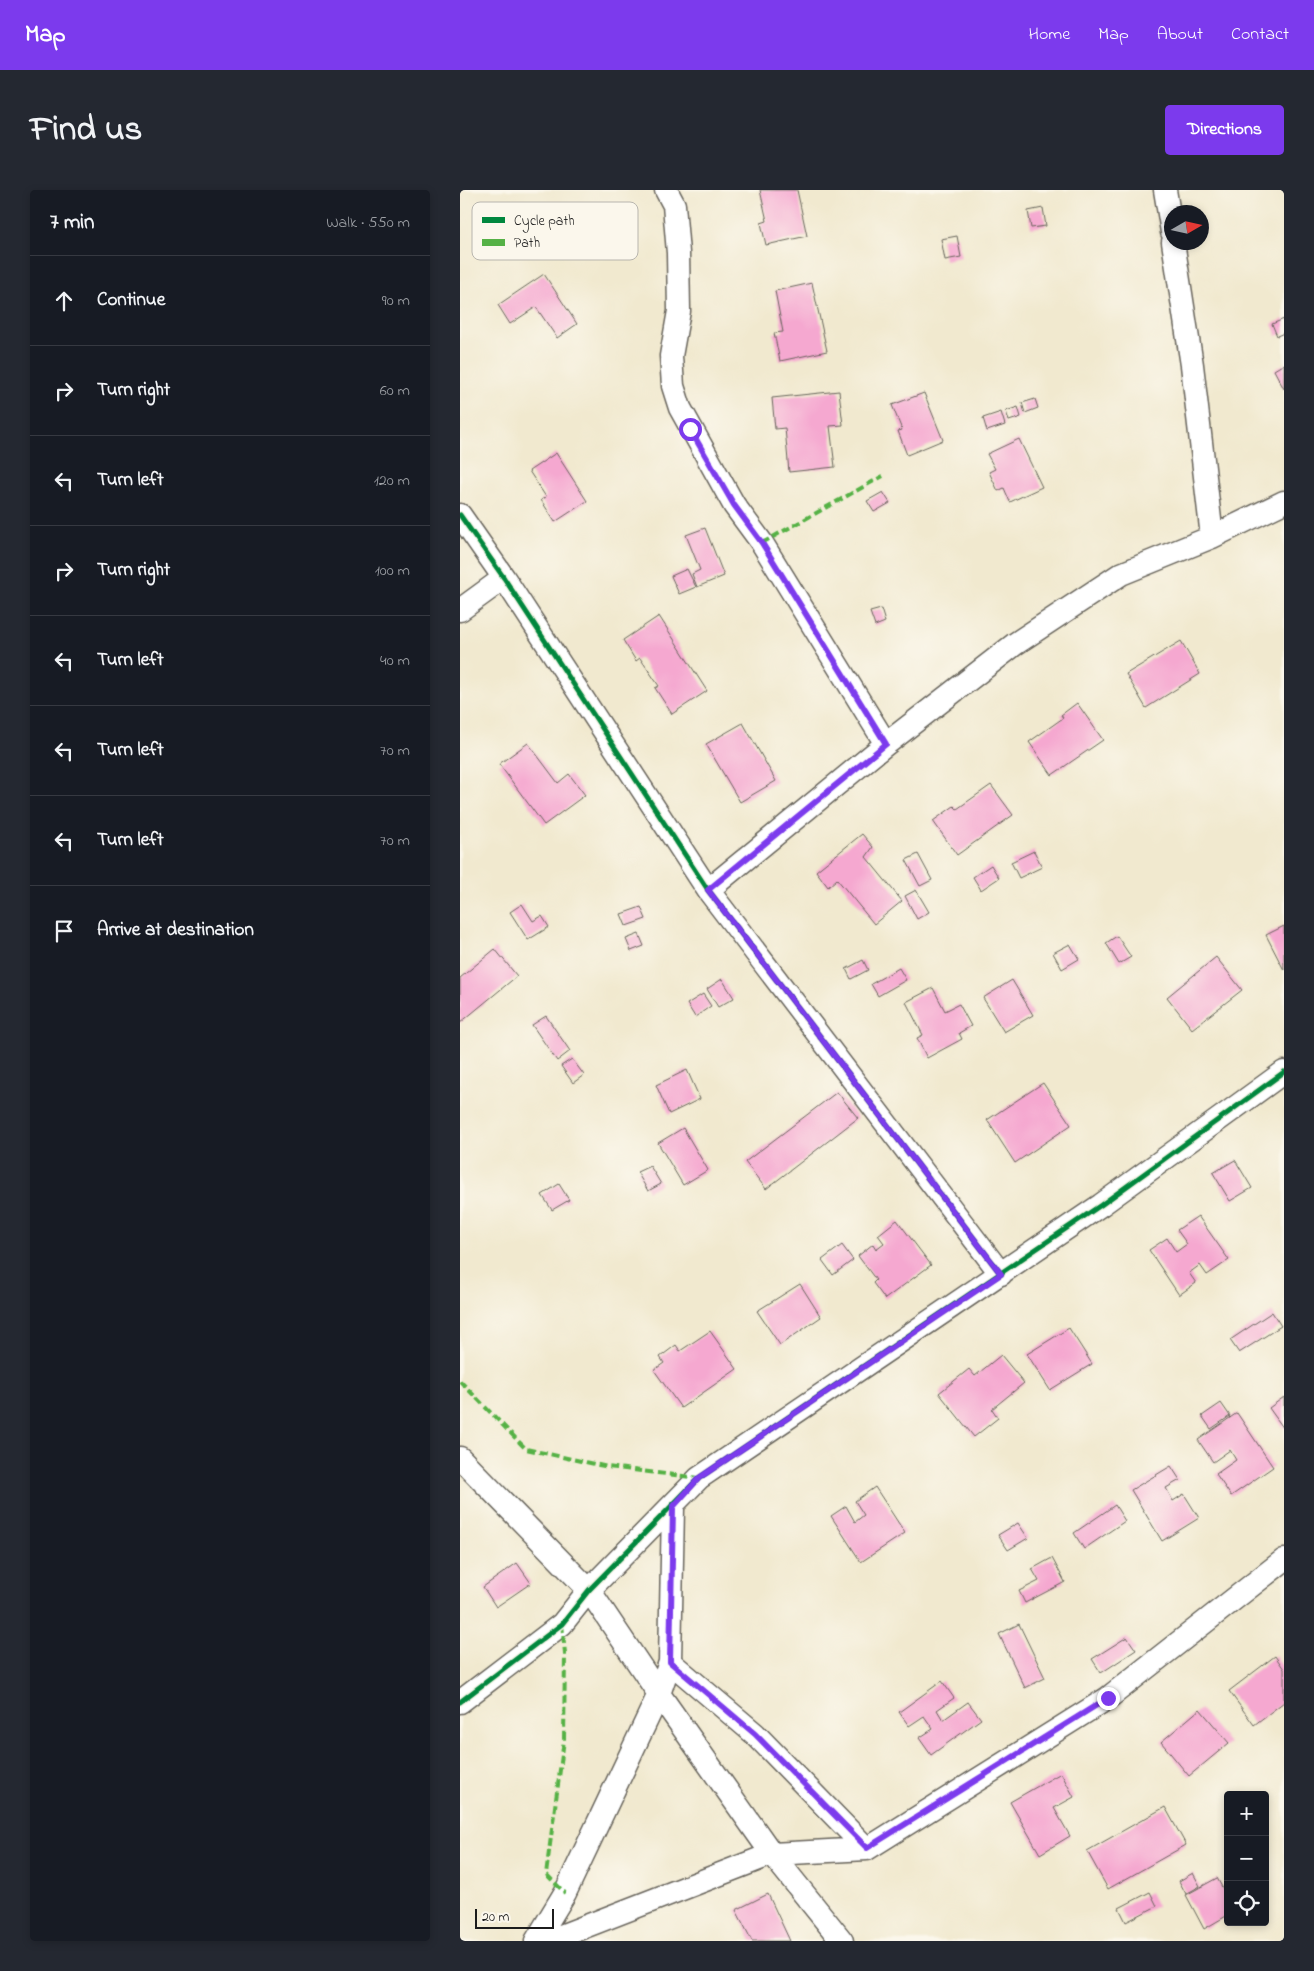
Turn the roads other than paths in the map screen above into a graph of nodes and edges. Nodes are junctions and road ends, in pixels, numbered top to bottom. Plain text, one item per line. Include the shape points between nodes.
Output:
1 (666, 190) edge
2 (1165, 190) edge
3 (1168, 205) edge
4 (1174, 250) edge
5 (1284, 502) edge
6 (460, 515) edge
7 (1212, 537) junction
8 (504, 578) junction
9 (460, 610) edge
10 (886, 744) junction
11 (708, 890) junction
12 (1284, 1072) edge
13 (1001, 1274) junction
14 (460, 1458) edge
15 (469, 1476) edge
16 (673, 1507) junction
17 (1284, 1560) edge
18 (589, 1590) junction
19 (670, 1662) junction
20 (659, 1694) junction
21 (460, 1702) edge
22 (867, 1848) junction
23 (772, 1854) junction
24 (536, 1941) edge
25 (548, 1941) edge
26 (842, 1941) edge

1 - 10 street via 674,205 678,254 679,311 671,356 673,386 680,408 734,505 762,543
2 - 3 street
4 - 7 street via 1192,365
5 - 7 street
6 - 8 street
7 - 10 street via 1121,574 1015,644
8 - 9 street
8 - 11 street
10 - 11 street
11 - 13 street
12 - 13 street
13 - 16 street via 699,1478
14 - 15 street
15 - 18 street
16 - 18 street
16 - 19 street
17 - 22 street via 1108,1698
18 - 20 street
18 - 21 street via 562,1624
19 - 20 street
19 - 22 street via 755,1734
20 - 23 street
20 - 24 street via 565,1893
22 - 23 street
23 - 25 street
23 - 26 street

